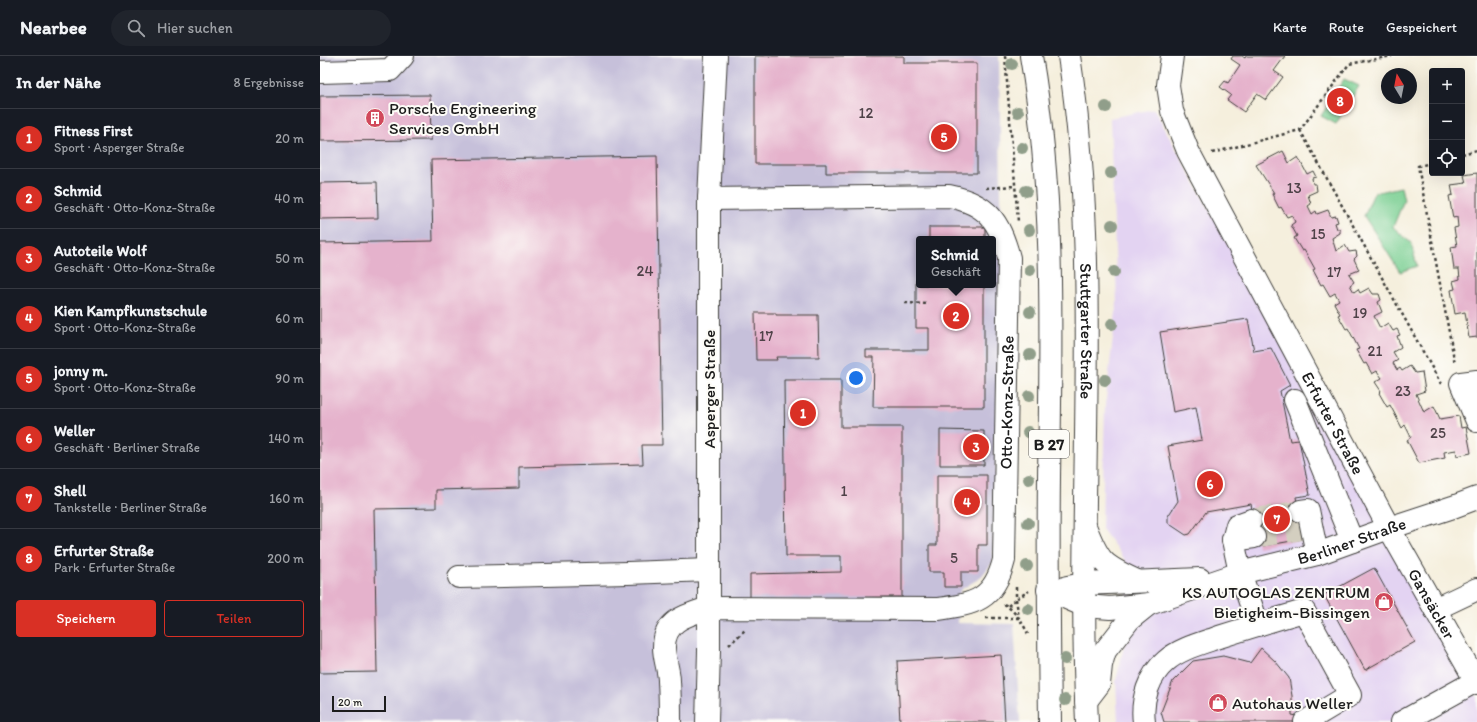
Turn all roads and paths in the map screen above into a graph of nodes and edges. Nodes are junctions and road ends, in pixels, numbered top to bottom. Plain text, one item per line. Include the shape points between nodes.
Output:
1 (403, 56) edge
2 (716, 56) edge
3 (1031, 56) edge
4 (1069, 56) edge
5 (1172, 56) edge
6 (1392, 56) edge
7 (320, 72) edge
8 (1300, 130) junction
9 (1477, 150) edge
10 (1465, 153) edge
11 (1192, 157) junction
12 (1429, 164) edge
13 (710, 199) junction
14 (905, 303) dead end
15 (929, 304) dead end
16 (1460, 384) edge
17 (1295, 400) dead end
18 (1477, 422) edge
19 (1477, 498) edge
20 (1305, 523) dead end
21 (1085, 526) junction
22 (1389, 528) junction
23 (1246, 532) dead end
24 (1352, 541) junction
25 (1317, 554) junction
26 (709, 570) junction
27 (1233, 576) junction
28 (458, 577) dead end
29 (1140, 582) junction
30 (1084, 584) junction
31 (1477, 589) edge
32 (1048, 590) junction
33 (1016, 599) junction
34 (1149, 604) junction
35 (1008, 606) dead end
36 (1085, 606) junction
37 (709, 608) junction
38 (1435, 609) junction
39 (1258, 625) junction
40 (1028, 632) dead end
41 (1476, 682) edge
42 (1086, 712) edge
43 (668, 717) edge
44 (707, 722) edge
45 (1050, 722) edge
46 (1144, 722) edge
47 (1305, 722) edge
48 (1402, 722) edge

1 - 7 street via 390,70
2 - 13 street, Asperger Straße
3 - 32 street, Stuttgarter Straße / B 27 via 1046,181 1049,242 1051,365
4 - 21 street, Stuttgarter Straße / B 27 via 1078,124 1085,237
5 - 11 street, Erfurter Straße via 1168,85 1172,112
6 - 8 path via 1349,64
8 - 11 path
8 - 16 path
9 - 10 path
11 - 22 street, Erfurter Straße
12 - 16 path via 1418,166
13 - 26 street, Asperger Straße
13 - 37 street, Otto-Konz-Straße via 949,196 961,198 974,204 992,218 999,227 1009,258 1004,560 994,587 982,598 961,606 938,609
14 - 15 path
16 - 18 street
17 - 24 street
19 - 22 street, Berliner Straße
20 - 25 street
21 - 29 street, Berliner Straße via 1095,552 1104,563
21 - 30 street, Stuttgarter Straße / B 27
22 - 24 street, Berliner Straße
22 - 38 street, Gansäcker
23 - 27 street
24 - 25 street, Berliner Straße
25 - 27 street, Berliner Straße
26 - 28 street
26 - 37 street, Asperger Straße
27 - 29 street, Berliner Straße
27 - 34 street, Berliner Straße
27 - 39 street
29 - 30 street, Berliner Straße
30 - 32 street, Berliner Straße
30 - 36 street, Stuttgarter Straße / B 27
31 - 38 street
32 - 33 path via 1030,590
32 - 36 street, Berliner Straße
32 - 45 street, B 27
33 - 35 path
33 - 40 path via 1019,618
34 - 36 street, Berliner Straße via 1110,608
34 - 42 street, Berliner Straße via 1129,620 1105,651 1099,684
36 - 42 street, B 27
37 - 43 street via 682,618 667,630 664,648 669,681
37 - 44 street, Asperger Straße
38 - 41 street, Gansäcker
39 - 46 street via 1189,647 1166,660 1155,672 1147,690
39 - 47 street via 1304,610 1350,695
41 - 48 street, Gansäcker

